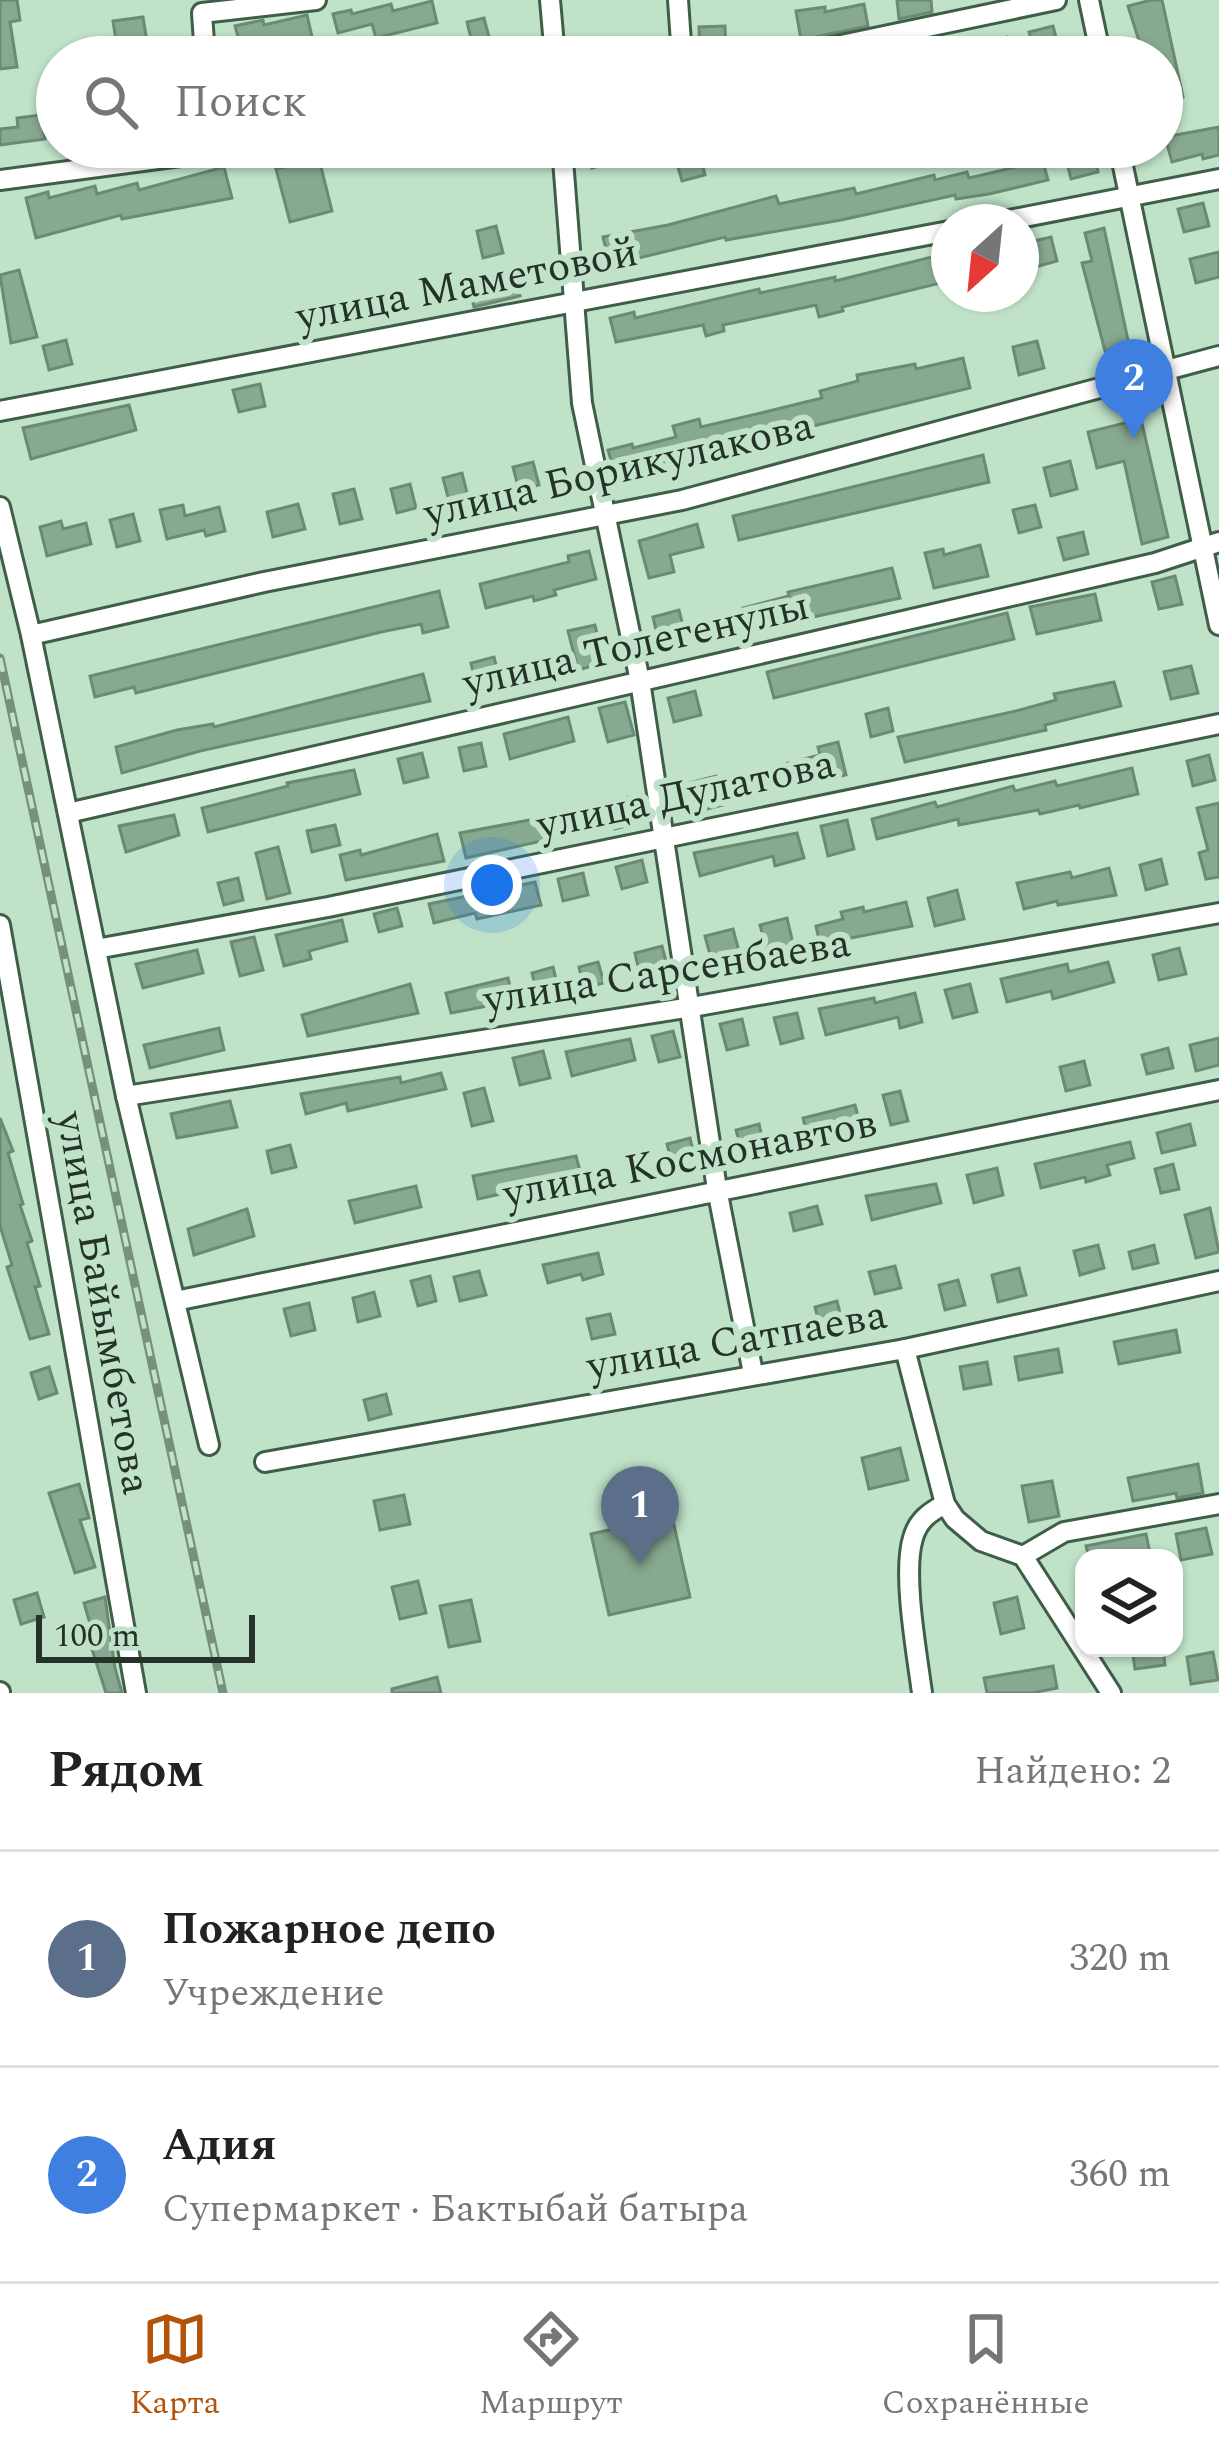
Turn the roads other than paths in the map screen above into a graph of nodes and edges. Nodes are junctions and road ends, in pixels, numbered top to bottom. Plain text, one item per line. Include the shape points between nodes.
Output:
1 (316, 0) edge
2 (550, 0) edge
3 (678, 0) edge
4 (1056, 0) edge
5 (1089, 0) edge
6 (204, 36) edge
7 (553, 36) edge
8 (681, 36) edge
9 (884, 36) edge
10 (1097, 36) edge
11 (85, 168) edge
12 (563, 168) edge
13 (1124, 168) edge
14 (1219, 179) edge
15 (0, 180) edge
16 (1130, 198) junction
17 (1039, 215) edge
18 (931, 234) edge
19 (573, 302) junction
20 (1219, 356) edge
21 (1165, 369) junction
22 (0, 411) edge
23 (0, 507) edge
24 (604, 516) junction
25 (1211, 544) edge
26 (1219, 625) edge
27 (32, 635) junction
28 (640, 681) junction
29 (1219, 724) edge
30 (68, 813) junction
31 (666, 836) junction
32 (1219, 913) edge
33 (0, 925) edge
34 (96, 949) junction
35 (692, 1006) junction
36 (1219, 1090) edge
37 (126, 1096) junction
38 (717, 1189) junction
39 (1219, 1281) edge
40 (175, 1301) junction
41 (905, 1348) junction
42 (753, 1373) junction
43 (209, 1444) dead end
44 (265, 1462) dead end
45 (945, 1504) junction
46 (1219, 1504) edge
47 (1023, 1556) junction
48 (136, 1693) edge
49 (922, 1693) edge
50 (1111, 1693) edge

1 - 6 street via 202,13
2 - 7 street
3 - 8 street
4 - 9 street
5 - 10 street
11 - 15 street
12 - 19 street
13 - 16 street
14 - 16 street
16 - 17 street
16 - 21 street
18 - 19 street, улица Маметовой
19 - 22 street, улица Маметовой
19 - 24 street
20 - 21 street, улица Борикулакова
21 - 24 street, улица Борикулакова
21 - 25 street
23 - 27 street
24 - 27 street, улица Борикулакова
24 - 28 street
25 - 26 street
25 - 28 street, улица Толегенулы
27 - 30 street
28 - 30 street, улица Толегенулы
28 - 31 street
29 - 31 street, улица Дулатова
30 - 34 street
31 - 34 street, улица Дулатова
31 - 35 street
32 - 35 street, улица Сарсенбаева
33 - 48 street, улица Байымбетова
34 - 37 street
35 - 37 street, улица Сарсенбаева
35 - 38 street
36 - 38 street, улица Космонавтов
37 - 40 street
38 - 40 street, улица Космонавтов
38 - 42 street
39 - 41 street, улица Сатпаева
40 - 43 street
41 - 42 street, улица Сатпаева
41 - 45 street
42 - 44 street, улица Сатпаева
45 - 47 street via 981,1541
45 - 49 street via 927,1514 912,1539
46 - 47 street via 1064,1532
47 - 50 street

